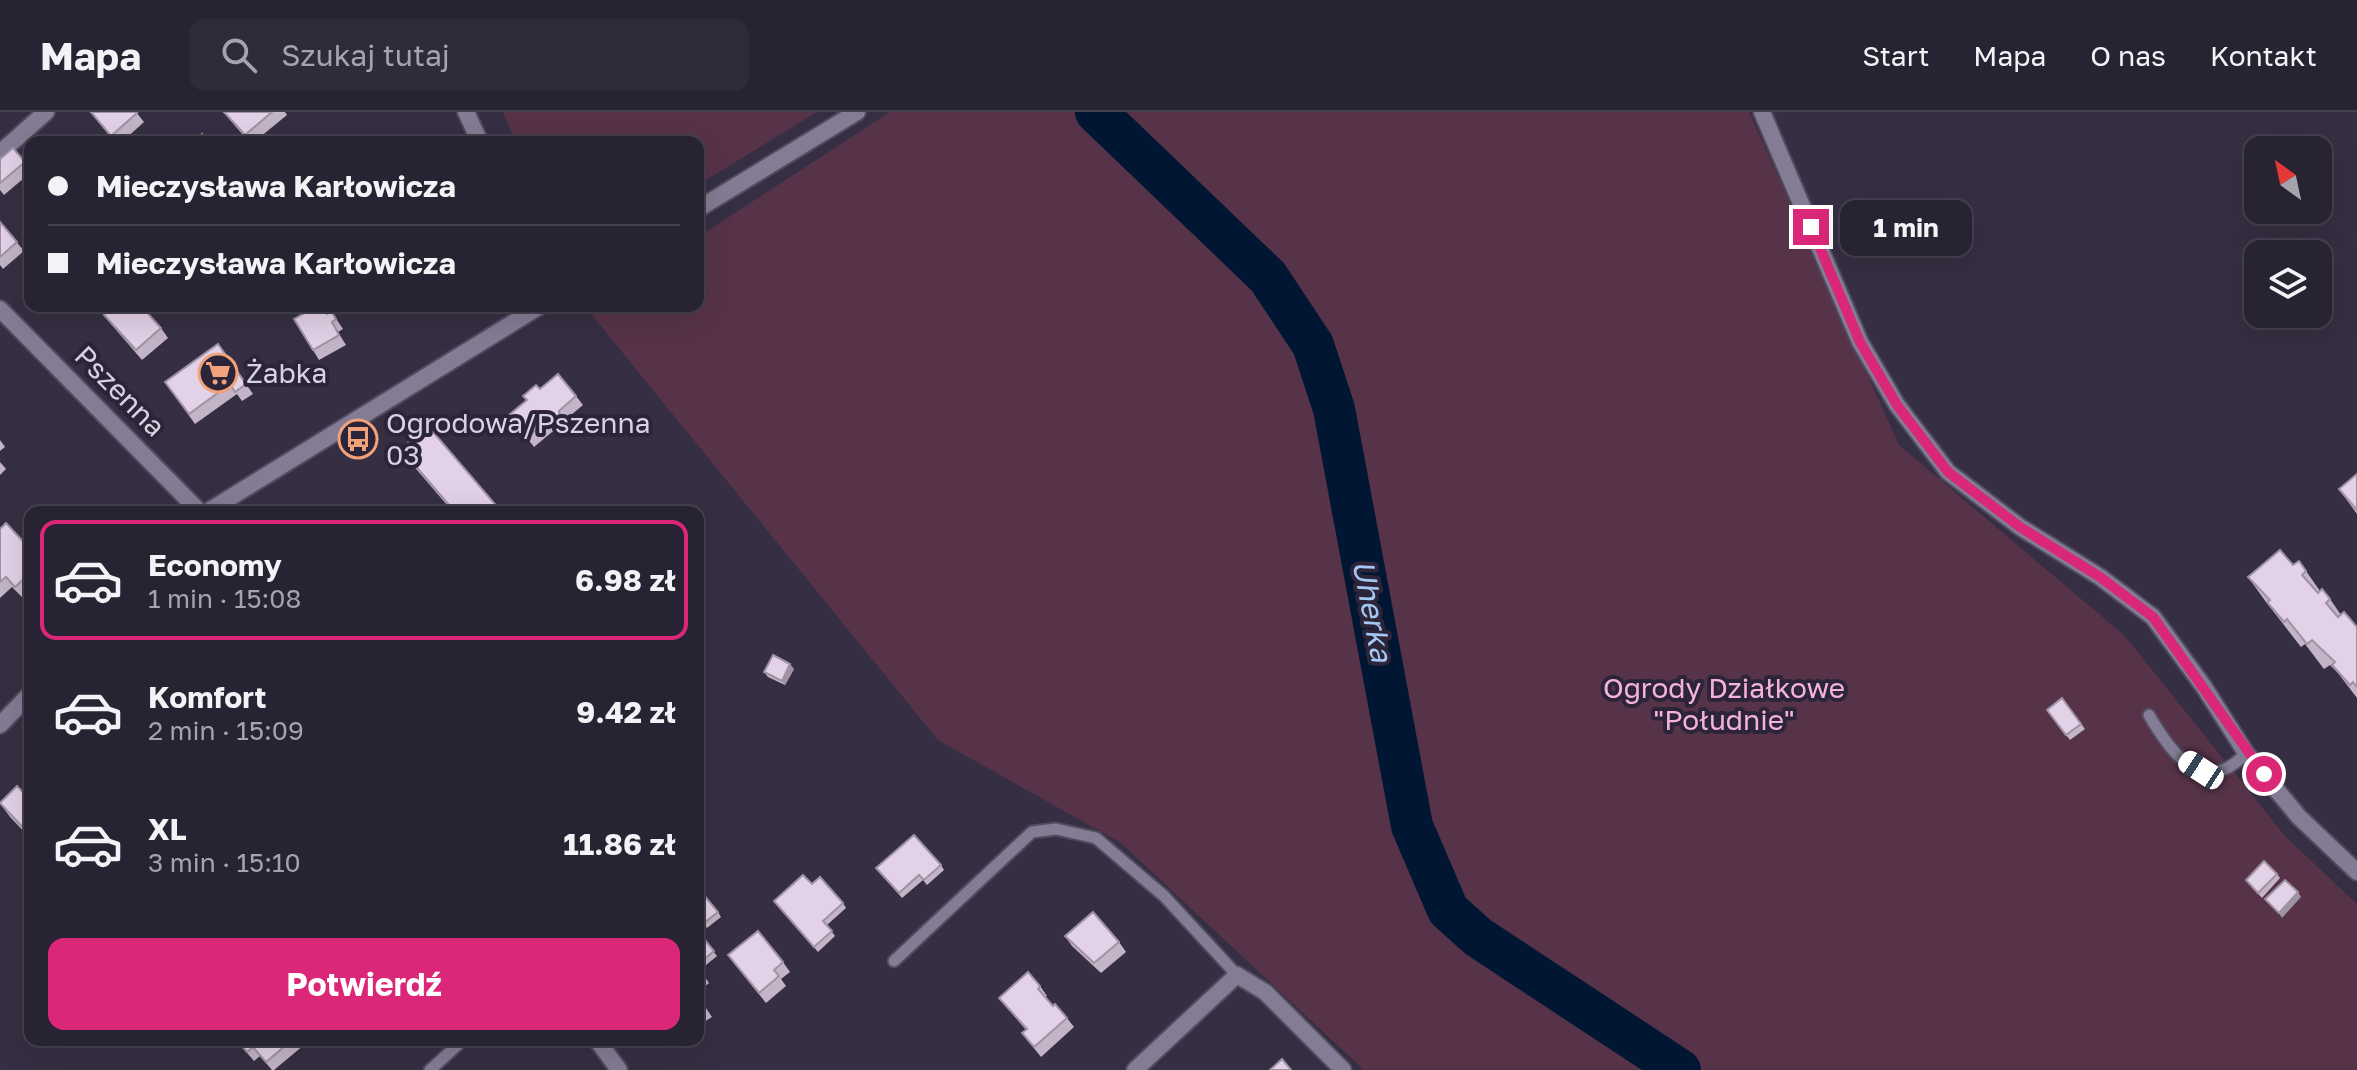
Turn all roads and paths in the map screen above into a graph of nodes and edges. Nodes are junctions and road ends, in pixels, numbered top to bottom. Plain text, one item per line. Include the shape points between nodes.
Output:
1 (46, 112) edge
2 (466, 112) edge
3 (857, 112) edge
4 (1762, 112) edge
5 (477, 136) edge
6 (0, 153) edge
7 (704, 205) edge
8 (0, 309) edge
9 (530, 312) edge
10 (194, 506) edge
11 (217, 506) edge
12 (24, 700) edge
13 (2149, 715) dead end
14 (0, 725) edge
15 (2246, 753) junction
16 (2357, 872) edge
17 (894, 961) dead end
18 (1237, 975) junction
19 (456, 1046) edge
20 (601, 1046) edge
21 (430, 1070) edge
22 (619, 1070) edge
23 (1135, 1070) edge
24 (1343, 1070) edge

1 - 6 street
2 - 5 street
3 - 7 street
4 - 15 street via 1860,342 1897,405 1948,472 2153,617
8 - 10 street, Pszenna
9 - 11 street
12 - 14 street
13 - 15 lane via 2165,744 2201,770 2226,772
15 - 16 street via 2299,817
17 - 18 lane via 1032,832 1056,829 1096,838 1164,896
18 - 23 street
18 - 24 street via 1265,992
19 - 21 lane
20 - 22 street

